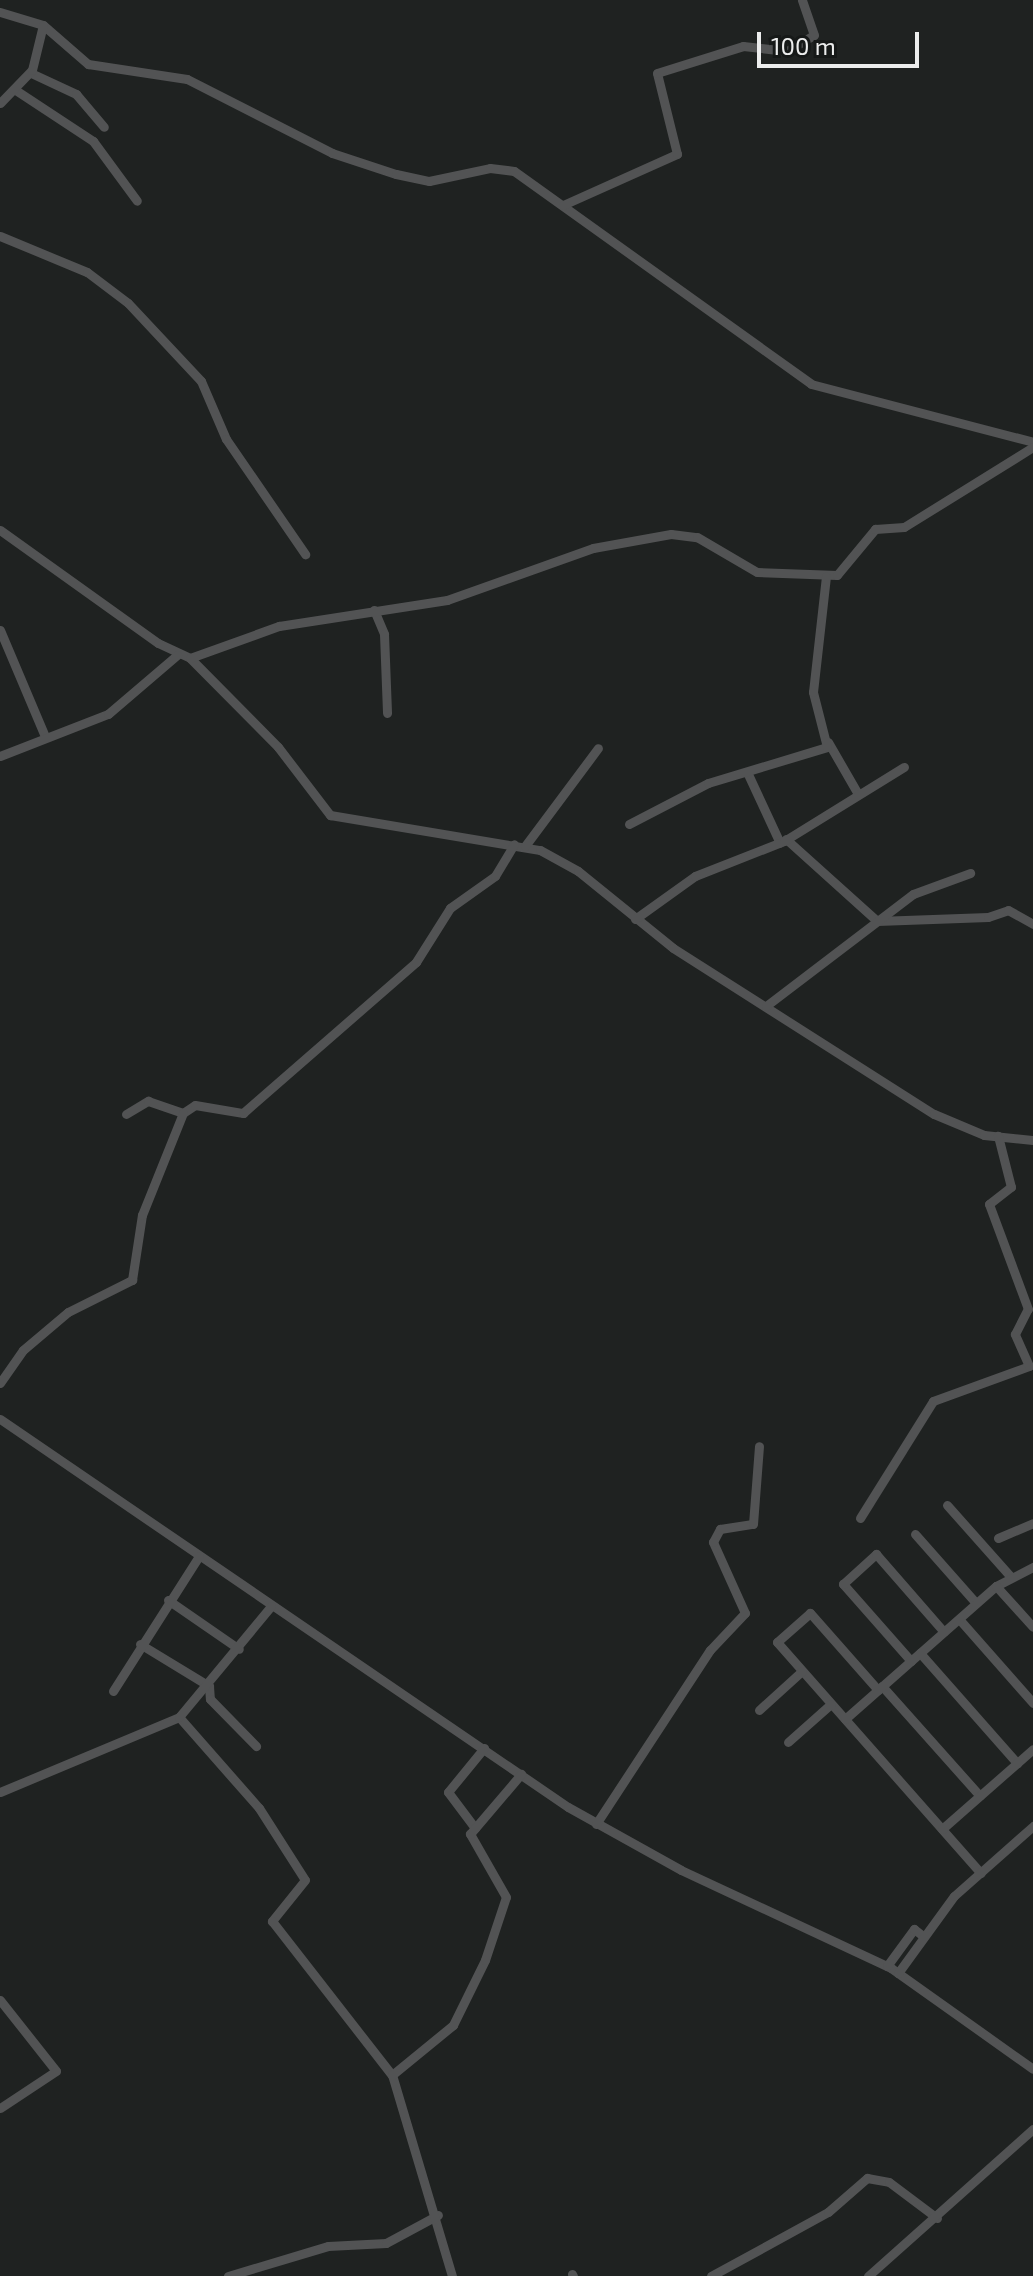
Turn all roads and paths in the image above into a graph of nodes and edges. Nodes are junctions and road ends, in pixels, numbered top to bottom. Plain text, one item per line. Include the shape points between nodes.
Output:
1 (802, 0) edge
2 (0, 12) edge
3 (43, 25) junction
4 (33, 68) junction
5 (14, 89) junction
6 (0, 103) edge
7 (104, 127) dead end
8 (137, 201) dead end
9 (563, 205) junction
10 (0, 236) edge
11 (1033, 444) edge
12 (0, 530) edge
13 (305, 554) dead end
14 (826, 577) junction
15 (374, 610) junction
16 (0, 630) edge
17 (177, 655) junction
18 (190, 658) junction
19 (387, 713) dead end
20 (44, 734) junction
21 (828, 742) junction
22 (598, 748) dead end
23 (0, 756) edge
24 (904, 767) dead end
25 (747, 772) junction
26 (858, 794) junction
27 (629, 824) dead end
28 (783, 841) junction
29 (514, 844) junction
30 (525, 846) junction
31 (970, 873) dead end
32 (635, 919) junction
33 (877, 921) junction
34 (1033, 924) edge
35 (766, 1006) junction
36 (183, 1113) junction
37 (126, 1114) dead end
38 (998, 1136) junction
39 (1033, 1140) edge
40 (0, 1383) edge
41 (0, 1419) edge
42 (759, 1446) dead end
43 (947, 1505) dead end
44 (860, 1518) dead end
45 (1033, 1523) edge
46 (915, 1534) dead end
47 (998, 1538) dead end
48 (199, 1556) junction
49 (1033, 1567) edge
50 (1011, 1577) junction
51 (996, 1586) junction
52 (168, 1600) junction
53 (976, 1603) junction
54 (271, 1606) junction
55 (959, 1619) junction
56 (1031, 1621) edge
57 (944, 1632) junction
58 (140, 1644) junction
59 (239, 1649) junction
60 (920, 1653) junction
61 (911, 1661) junction
62 (802, 1671) junction
63 (209, 1686) junction
64 (880, 1688) junction
65 (113, 1691) dead end
66 (1033, 1703) edge
67 (831, 1704) junction
68 (759, 1710) dead end
69 (179, 1717) junction
70 (845, 1719) junction
71 (788, 1742) dead end
72 (256, 1746) dead end
73 (484, 1748) junction
74 (1033, 1749) edge
75 (1017, 1763) junction
76 (521, 1774) junction
77 (0, 1792) edge
78 (980, 1796) junction
79 (596, 1824) junction
80 (1033, 1826) edge
81 (475, 1828) junction
82 (942, 1829) junction
83 (981, 1873) junction
84 (923, 1936) junction
85 (887, 1966) junction
86 (898, 1973) junction
87 (0, 2000) edge
88 (1033, 2069) edge
89 (392, 2075) junction
90 (0, 2108) edge
91 (1033, 2129) edge
92 (438, 2215) junction
93 (937, 2218) junction
94 (228, 2276) edge
95 (452, 2276) edge
96 (711, 2276) edge
97 (868, 2276) edge

1 - 9 street via 815,33 787,51 743,46 657,73 677,154
2 - 3 street
3 - 4 street
3 - 9 street via 80,61 187,79 332,153 429,181 490,168 514,171
4 - 5 street
4 - 7 street via 76,94
5 - 6 street
5 - 8 street via 93,141
9 - 11 street via 811,384
10 - 13 street via 87,272 128,303 201,381 226,439
11 - 14 street via 904,527 875,529 843,572
12 - 17 street
14 - 15 street via 757,572 697,537 671,534 593,548 447,600
14 - 21 street via 813,692
15 - 18 street via 279,626
15 - 19 street via 384,634
16 - 20 street
17 - 18 street
17 - 20 street via 108,714
18 - 29 street via 278,747 330,815
20 - 23 street
21 - 25 street
21 - 26 street
22 - 30 street
24 - 26 street
25 - 27 street via 699,787
25 - 28 street
26 - 28 street
28 - 32 street via 698,875
28 - 33 street
29 - 30 street
29 - 36 street via 495,876 450,908 416,962 234,1115 195,1105
30 - 32 street via 578,871
31 - 33 street via 913,894
32 - 35 street
33 - 34 street via 988,917 1008,910
33 - 35 street
35 - 38 street via 934,1114
36 - 37 street via 148,1101
36 - 40 street via 148,1193 132,1280 68,1312 23,1350
38 - 39 street
38 - 44 street via 1011,1187 989,1204 1028,1309 1015,1334 1029,1366 933,1401
41 - 48 street
42 - 79 street via 753,1524 716,1535 745,1613 710,1650
43 - 50 street
45 - 47 street
46 - 53 street
48 - 52 street
48 - 54 street
49 - 50 street
50 - 51 street
51 - 53 street
51 - 56 street
52 - 58 street
52 - 59 street
53 - 55 street
54 - 59 street
54 - 73 street
55 - 57 street
55 - 66 street
57 - 60 street
57 - 61 street via 876,1554 843,1584
58 - 63 street
58 - 65 street
59 - 63 street
60 - 61 street
60 - 75 street
61 - 64 street
62 - 64 street via 777,1642 810,1613
62 - 67 street
62 - 68 street
63 - 69 street
63 - 72 street via 210,1699
64 - 70 street
64 - 78 street
67 - 70 street
67 - 71 street
69 - 77 street
69 - 89 street via 259,1808 305,1880 272,1921
70 - 82 street
73 - 76 street
73 - 81 street via 448,1792
74 - 75 street
75 - 78 street
76 - 79 street
76 - 81 street
78 - 82 street
79 - 85 street
80 - 83 street
81 - 89 street via 471,1843 503,1886 505,1908 453,2025
82 - 83 street
83 - 84 street
84 - 85 street via 914,1929
84 - 86 street
85 - 86 street
86 - 88 street
87 - 90 street via 56,2071
89 - 92 street
91 - 93 street
92 - 94 street via 386,2243 328,2246
92 - 95 street
93 - 96 street via 870,2177 828,2212
93 - 97 street

